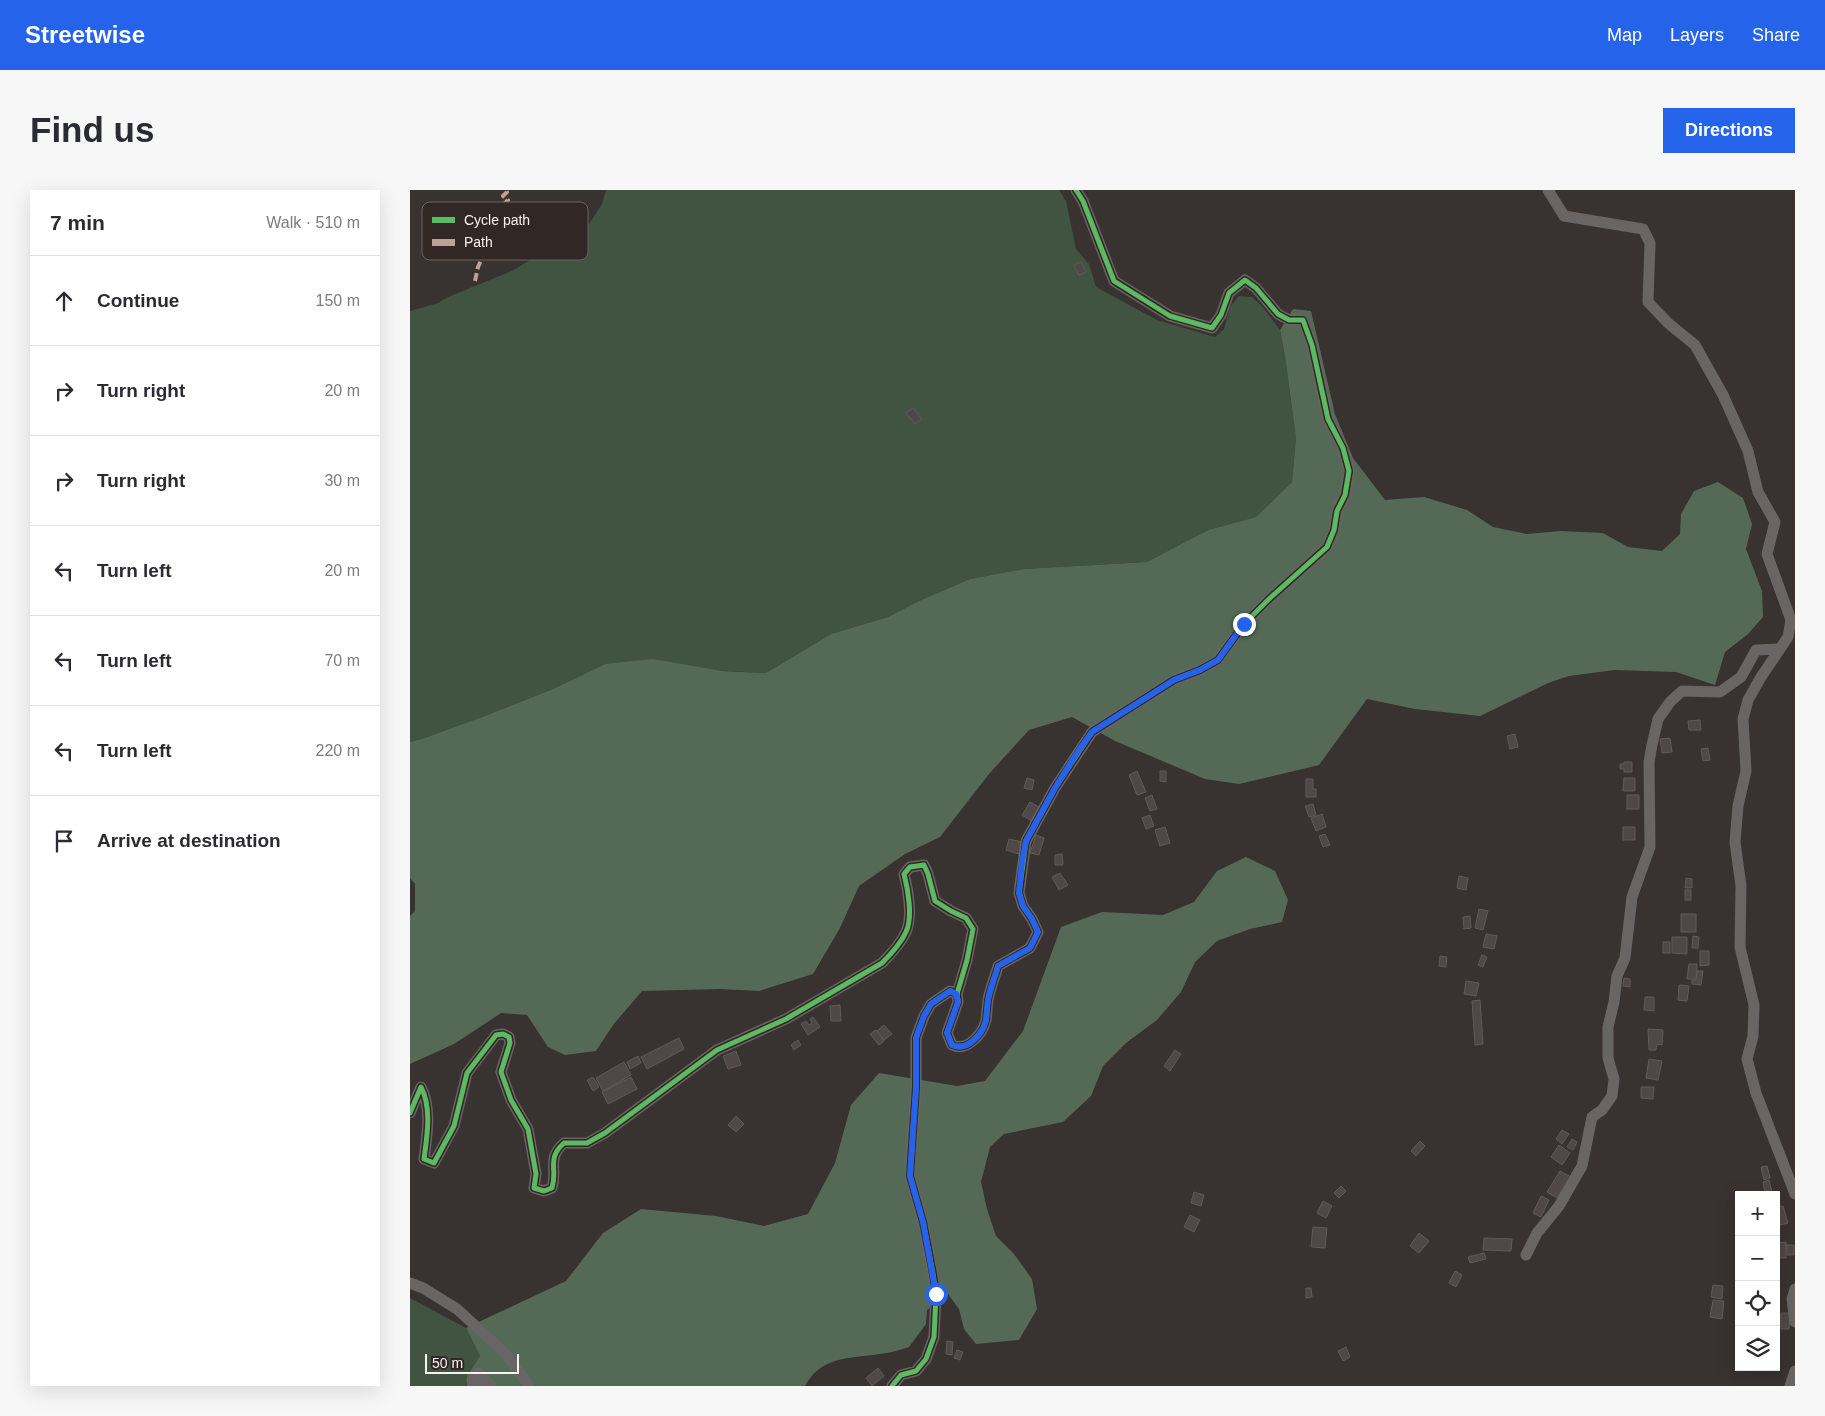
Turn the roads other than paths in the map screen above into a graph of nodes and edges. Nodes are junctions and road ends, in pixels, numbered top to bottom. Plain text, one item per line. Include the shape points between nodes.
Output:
1 (1076, 190) edge
2 (1548, 190) edge
3 (1779, 649) junction
4 (956, 994) junction
5 (410, 1113) edge
6 (1795, 1194) edge
7 (1526, 1255) dead end
8 (410, 1283) edge
9 (1795, 1288) edge
10 (1795, 1322) edge
11 (1795, 1371) edge
12 (477, 1386) edge
13 (491, 1386) edge
14 (529, 1386) edge
15 (892, 1386) edge
16 (1790, 1386) edge

1 - 4 street via 1114,281 1170,316 1212,328 1229,293 1245,280 1278,314 1290,320 1303,320 1312,345 1328,419 1343,448 1349,471 1345,495 1327,547 1244,624 1218,660 1174,680 1092,732 1077,753 1026,841 1019,893 1038,932 1030,948 998,966 986,1022 968,1045 957,1048 947,1033 958,1002
2 - 3 street via 1564,216 1643,229 1650,243 1648,302 1668,324 1695,345 1727,403 1748,451 1758,492 1775,522 1767,554 1791,620 1788,637
3 - 6 street via 1748,700 1743,720 1746,772 1738,806 1735,842 1741,886 1740,947 1754,1005 1753,1036 1747,1059 1756,1093
3 - 7 street via 1756,650 1741,677 1720,692 1682,691 1658,719 1649,762 1650,847 1632,897 1625,958 1608,1027 1608,1058 1614,1079 1612,1096 1592,1117 1582,1166
4 - 5 street via 973,929 966,918 935,901 924,865 910,867 904,874 909,904 907,931 882,963 786,1019 718,1050 605,1134 587,1143 564,1143 555,1150 552,1188 544,1192 534,1188 536,1174 528,1129 511,1100 501,1072 509,1036 496,1035 467,1073 454,1126 434,1163 424,1159 428,1128 426,1096 421,1088
4 - 15 street via 950,991 931,1004 916,1038 910,1176 923,1222 936,1294 934,1337 926,1359 916,1371 901,1374
8 - 14 street via 457,1309 506,1354
9 - 10 street via 1792,1299
11 - 16 street
12 - 13 street via 472,1380 479,1373

